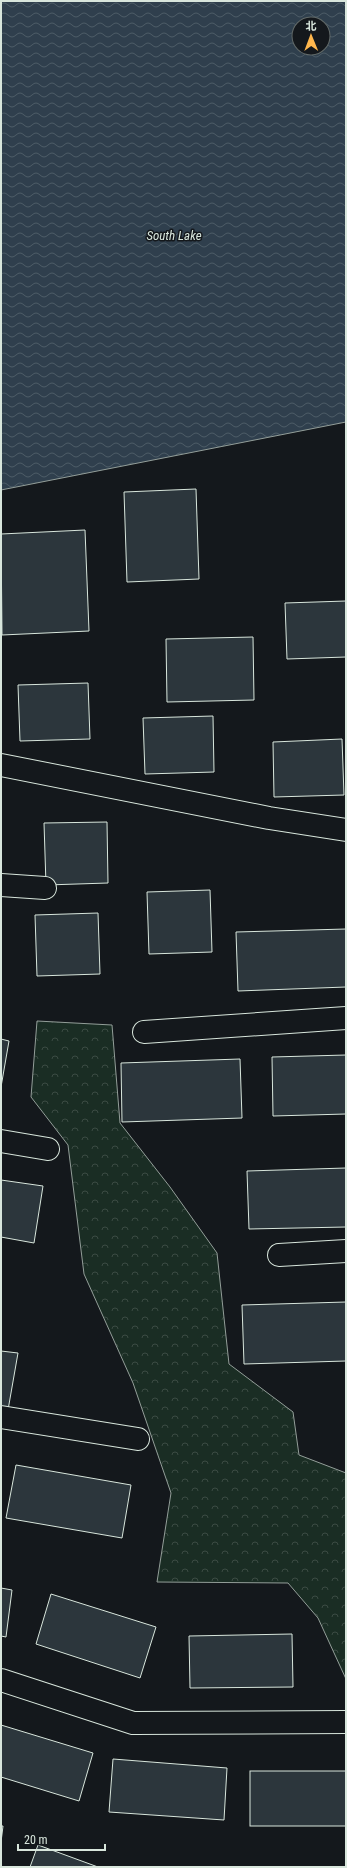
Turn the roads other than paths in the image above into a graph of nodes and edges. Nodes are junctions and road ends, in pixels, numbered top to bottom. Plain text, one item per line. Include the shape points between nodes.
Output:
1 (1, 765) edge
2 (346, 830) edge
3 (1, 885) edge
4 (45, 888) dead end
5 (346, 1018) edge
6 (144, 1032) dead end
7 (1, 1141) edge
8 (48, 1149) dead end
9 (346, 1251) edge
10 (279, 1255) dead end
11 (1, 1417) edge
12 (138, 1439) dead end
13 (1, 1680) edge
14 (346, 1722) edge

1 - 2 street via 269,818
3 - 4 street
5 - 6 street
7 - 8 street
9 - 10 street
11 - 12 street
13 - 14 street via 133,1723

